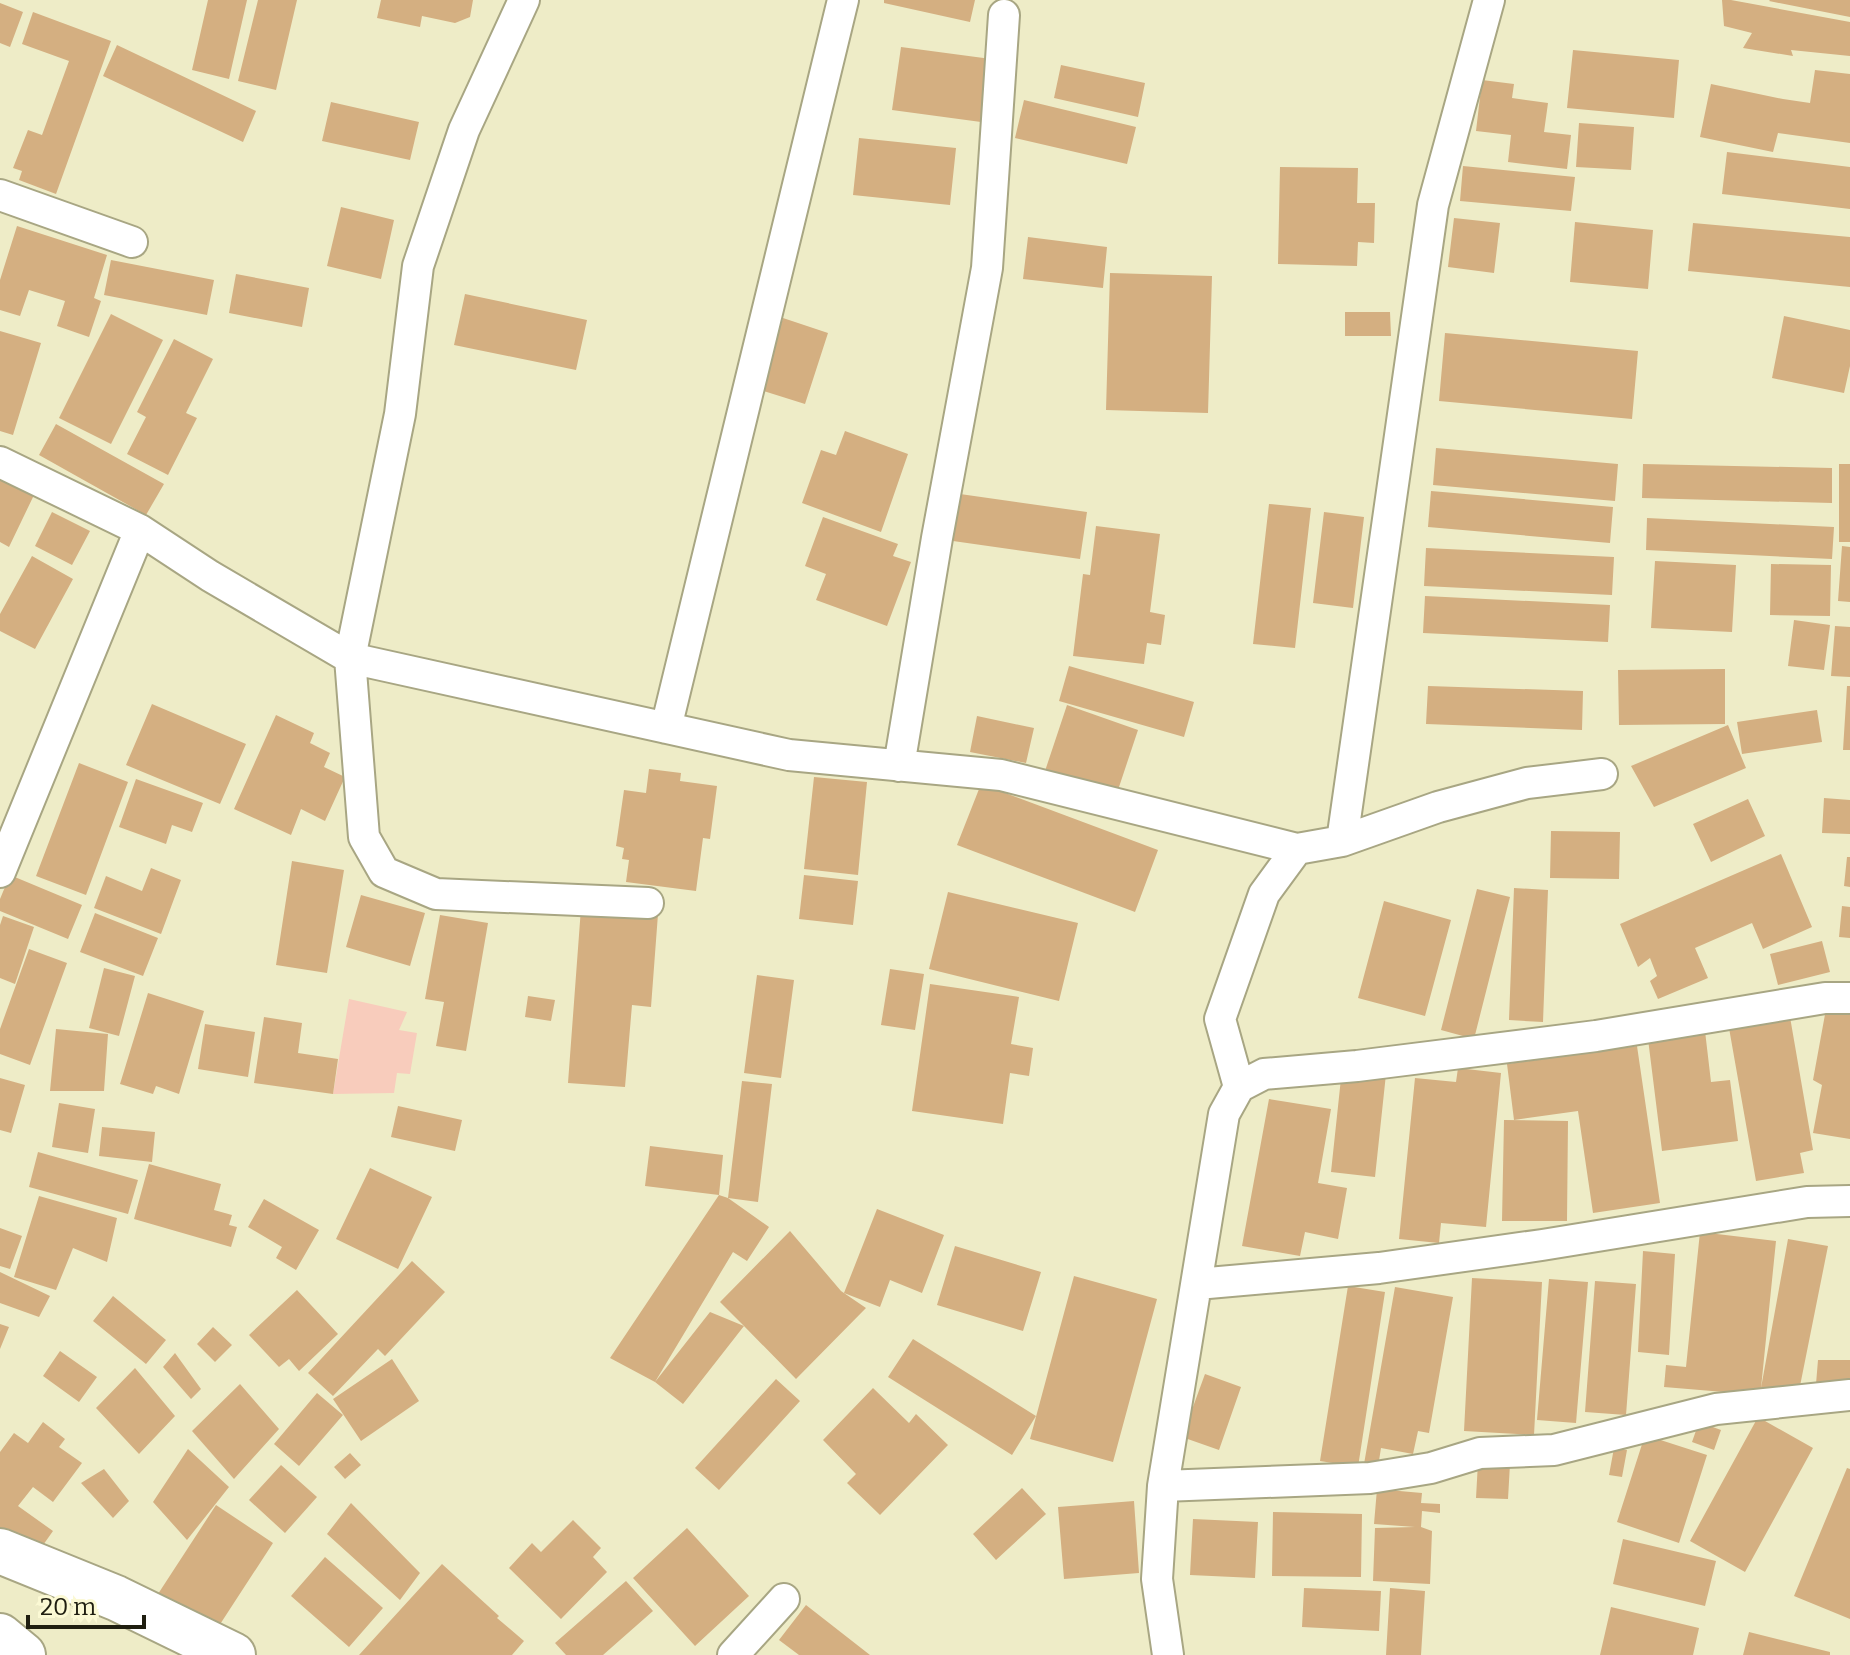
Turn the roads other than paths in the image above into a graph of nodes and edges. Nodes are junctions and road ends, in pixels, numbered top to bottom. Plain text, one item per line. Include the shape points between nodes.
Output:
1 (524, 0) edge
2 (843, 0) edge
3 (1489, 0) edge
4 (1004, 15) dead end
5 (0, 195) edge
6 (132, 242) dead end
7 (0, 462) edge
8 (140, 530) junction
9 (350, 658) junction
10 (666, 728) junction
11 (899, 766) junction
12 (1602, 774) dead end
13 (1342, 841) junction
14 (1297, 849) junction
15 (0, 872) edge
16 (648, 903) dead end
17 (1850, 998) edge
18 (1239, 1087) junction
19 (1850, 1201) edge
20 (1197, 1284) junction
21 (1850, 1395) edge
22 (1163, 1486) junction
23 (0, 1551) edge
24 (784, 1599) dead end
25 (0, 1636) edge
26 (23, 1655) edge
27 (233, 1655) edge
28 (733, 1655) edge
29 (1168, 1655) edge

1 - 9 street via 464,130 418,266 400,414
2 - 10 street
3 - 13 street via 1433,205
4 - 11 street via 987,268
5 - 6 street
7 - 8 street
8 - 9 street
8 - 15 street
9 - 10 street
9 - 16 street via 364,837 384,872 436,894
10 - 11 street via 789,755
11 - 14 street via 1001,775
12 - 13 street via 1527,783
13 - 14 street
14 - 18 street via 1264,894 1220,1019
17 - 18 street via 1596,1036 1264,1074
18 - 20 street via 1224,1114
19 - 20 street via 1807,1202 1379,1268
20 - 22 street
21 - 22 street via 1716,1409 1554,1450 1480,1453 1370,1478
22 - 29 street via 1157,1579
23 - 27 street via 116,1598
24 - 28 street
25 - 26 street

